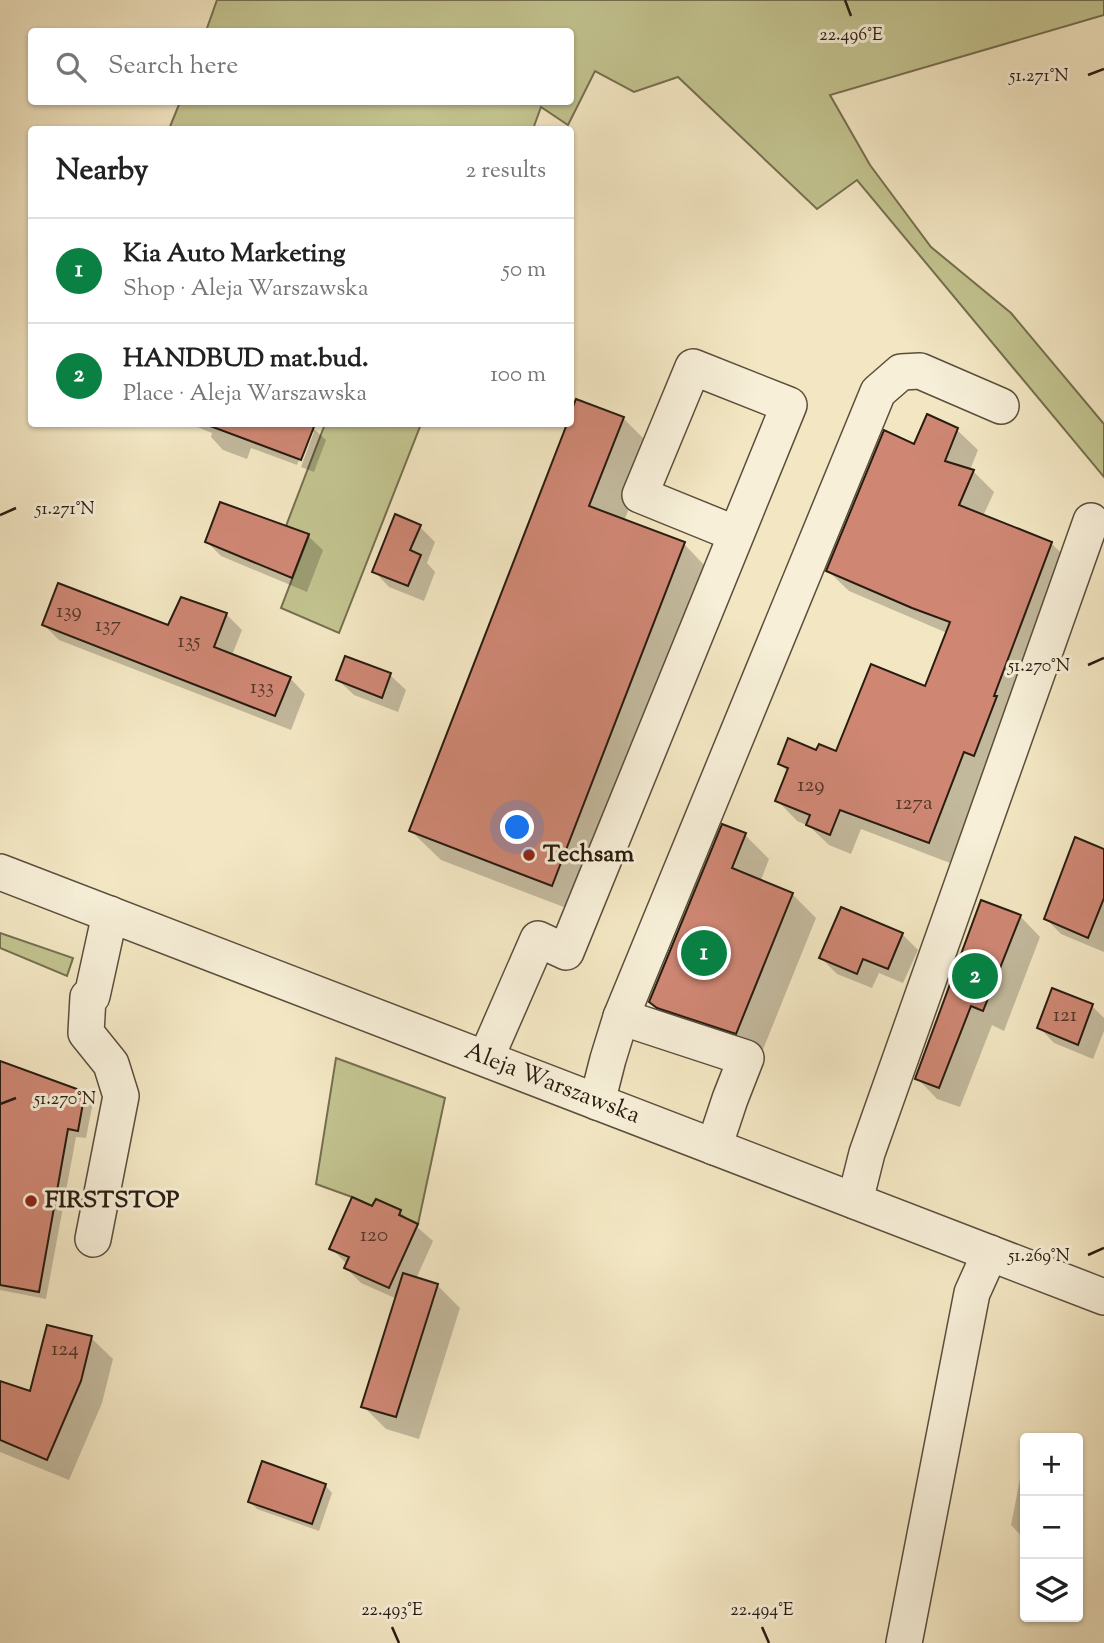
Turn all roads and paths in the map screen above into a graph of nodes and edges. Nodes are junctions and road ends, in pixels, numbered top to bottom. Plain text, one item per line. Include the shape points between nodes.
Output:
1 (1001, 407) dead end
2 (1091, 522) dead end
3 (736, 534) junction
4 (0, 872) edge
5 (110, 914) junction
6 (621, 1017) junction
7 (486, 1058) junction
8 (597, 1102) junction
9 (714, 1147) junction
10 (855, 1201) junction
11 (93, 1239) dead end
12 (990, 1253) junction
13 (1104, 1297) edge
14 (904, 1643) edge

1 - 6 street via 920,371 901,372 878,392
2 - 10 street via 867,1153
3 - 3 street via 789,405 693,367 640,495
3 - 7 street via 566,952 538,939
4 - 5 street, Aleja Warszawska
5 - 7 street, Aleja Warszawska
5 - 11 street via 92,996 88,997 86,1033 111,1064 121,1096
6 - 8 street
6 - 9 street via 746,1058
7 - 8 street, Aleja Warszawska
8 - 9 street, Aleja Warszawska
9 - 10 street, Aleja Warszawska
10 - 12 street, Aleja Warszawska
12 - 13 street, Aleja Warszawska
12 - 14 street via 972,1293

